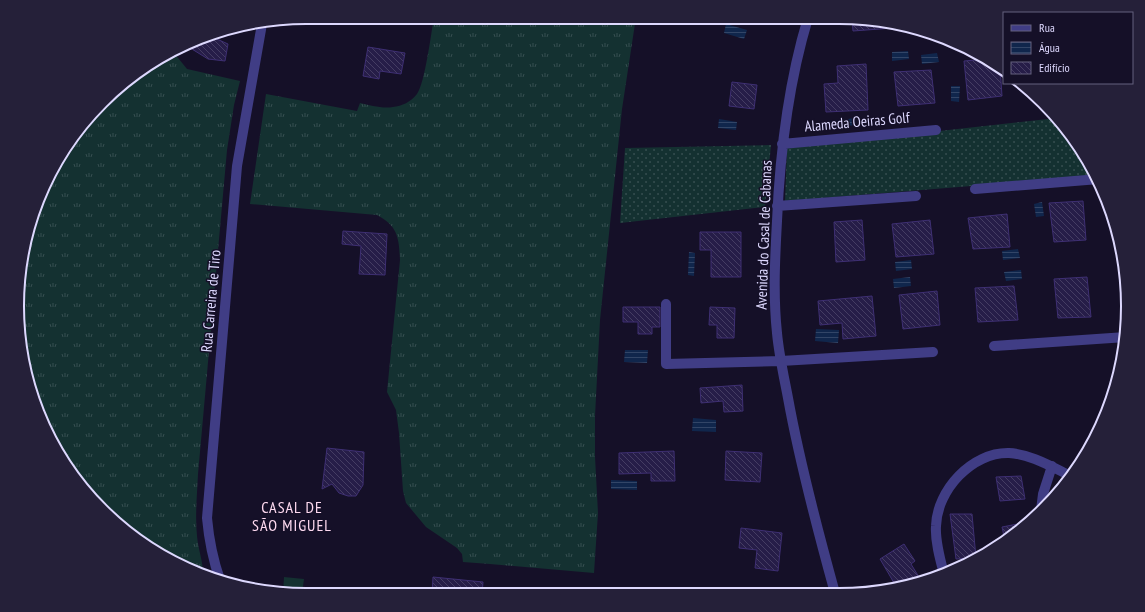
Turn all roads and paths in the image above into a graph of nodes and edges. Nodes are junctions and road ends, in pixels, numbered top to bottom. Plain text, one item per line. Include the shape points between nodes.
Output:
1 (806, 24) edge
2 (261, 27) edge
3 (936, 130) dead end
4 (782, 144) junction
5 (1091, 180) edge
6 (976, 189) dead end
7 (916, 196) dead end
8 (777, 206) junction
9 (666, 304) dead end
10 (1119, 337) edge
11 (994, 346) dead end
12 (933, 352) dead end
13 (781, 361) junction
14 (1052, 466) junction
15 (1066, 473) edge
16 (1042, 501) edge
17 (943, 568) edge
18 (218, 574) edge
19 (834, 588) edge

1 - 4 street, Avenida do Casal de Cabanas
2 - 18 street, Rua Carreira de Tiro via 237,166 208,512 208,535
3 - 4 street, Alameda Oeiras Golf
4 - 8 street, Avenida do Casal de Cabanas
5 - 6 street
7 - 8 street
8 - 13 street, Avenida do Casal de Cabanas via 775,294
9 - 13 street via 666,364
10 - 11 street
12 - 13 street
13 - 19 street, Avenida do Casal de Cabanas via 806,486
14 - 15 street
14 - 16 street
14 - 17 street via 1009,453 988,456 966,469 947,491 938,509 936,526

